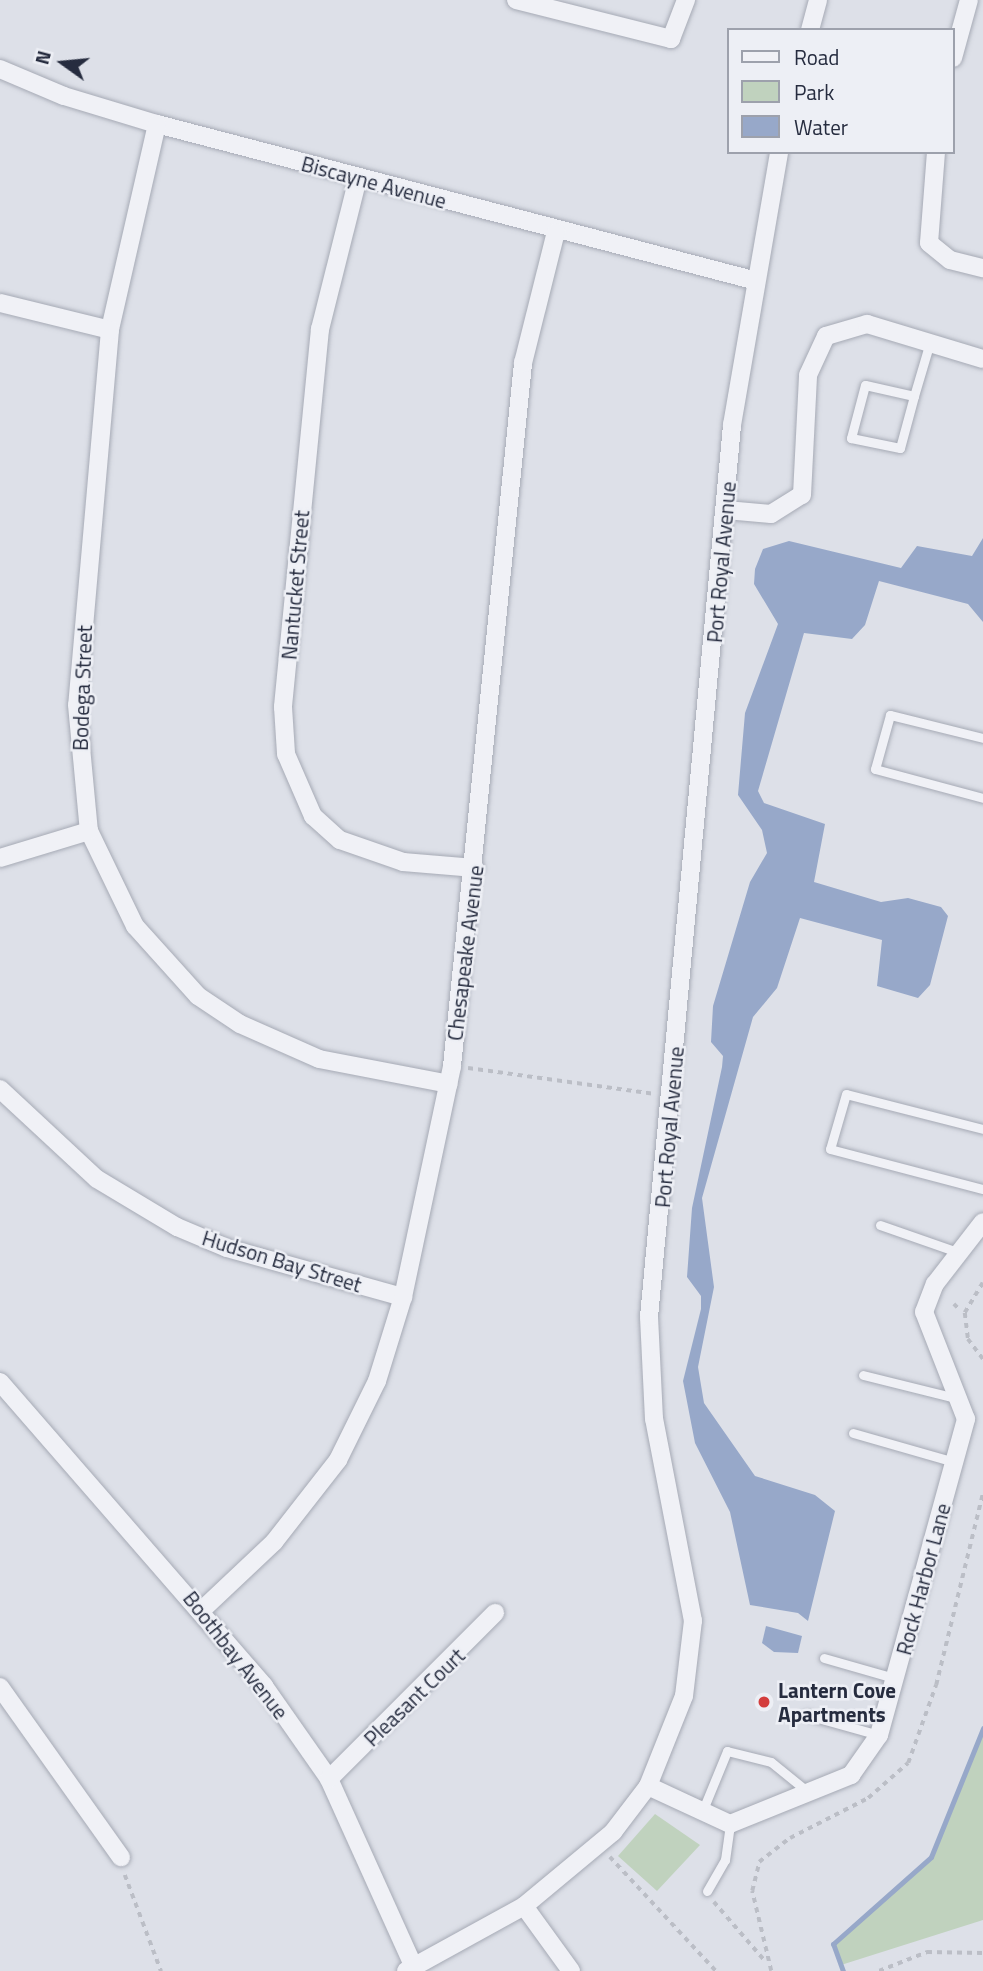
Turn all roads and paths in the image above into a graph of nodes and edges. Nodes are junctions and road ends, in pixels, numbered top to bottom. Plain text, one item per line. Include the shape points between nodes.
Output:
1 (516, 0) edge
2 (686, 0) edge
3 (818, 0) edge
4 (969, 0) edge
5 (811, 28) edge
6 (955, 51) edge
7 (0, 69) edge
8 (158, 124) junction
9 (779, 154) edge
10 (936, 154) edge
11 (358, 178) junction
12 (556, 232) junction
13 (983, 268) edge
14 (753, 279) junction
15 (0, 303) edge
16 (110, 330) junction
17 (930, 340) junction
18 (983, 359) edge
19 (915, 396) junction
20 (726, 510) junction
21 (983, 738) edge
22 (983, 798) edge
23 (89, 831) junction
24 (0, 858) edge
25 (475, 868) junction
26 (450, 1075) junction
27 (0, 1089) edge
28 (671, 1096) junction
29 (983, 1129) edge
30 (983, 1189) edge
31 (983, 1222) edge
32 (880, 1225) dead end
33 (960, 1253) junction
34 (983, 1283) edge
35 (403, 1297) junction
36 (954, 1304) dead end
37 (959, 1309) dead end
38 (983, 1359) edge
39 (863, 1375) dead end
40 (0, 1382) edge
41 (961, 1400) junction
42 (853, 1433) dead end
43 (954, 1462) junction
44 (203, 1609) junction
45 (495, 1613) dead end
46 (824, 1658) dead end
47 (897, 1679) junction
48 (0, 1687) edge
49 (807, 1715) dead end
50 (880, 1735) junction
51 (329, 1779) junction
52 (648, 1786) junction
53 (812, 1796) junction
54 (702, 1812) junction
55 (730, 1824) junction
56 (121, 1857) joint
57 (610, 1857) dead end
58 (707, 1891) joint
59 (524, 1906) junction
60 (983, 1953) edge
61 (768, 1965) dead end
62 (410, 1969) edge
63 (161, 1971) edge
64 (571, 1971) edge
65 (716, 1971) edge
66 (879, 1971) edge

1 - 2 street via 671,39
3 - 5 street
4 - 6 street
7 - 8 street, Biscayne Avenue via 64,96
8 - 11 street, Biscayne Avenue
8 - 16 street, Bodega Street
9 - 14 street, Port Royal Avenue
10 - 13 street via 929,243 950,260
11 - 12 street, Biscayne Avenue
11 - 25 street, Nantucket Street via 320,329 283,707 286,754 308,807 340,840 403,862
12 - 14 street, Biscayne Avenue
12 - 25 street, Chesapeake Avenue via 523,363
14 - 20 street, Port Royal Avenue
15 - 16 street
16 - 23 street, Bodega Street via 77,705
17 - 18 street
17 - 19 lane
17 - 20 street via 867,324 827,336 808,375 805,489 783,511
19 - 19 lane via 900,448 851,438 865,385
20 - 28 street, Port Royal Avenue
21 - 22 lane via 890,715 875,769
23 - 24 street
23 - 26 street, Bodega Street via 135,926 198,996 240,1024 319,1059
25 - 26 street, Chesapeake Avenue
26 - 28 path
26 - 35 street, Chesapeake Avenue
27 - 35 street, Hudson Bay Street via 97,1179 177,1227 240,1252
28 - 52 street, Port Royal Avenue via 648,1370 693,1621 684,1696
29 - 30 lane via 846,1094 830,1149
31 - 33 street, Rock Harbor Lane
32 - 33 lane
33 - 41 street, Rock Harbor Lane via 923,1312
34 - 38 path via 965,1313 968,1339
35 - 44 street, Chesapeake Avenue via 377,1381 338,1460 274,1542
36 - 37 path
39 - 41 lane
40 - 44 street, Boothbay Avenue
41 - 43 street, Rock Harbor Lane via 966,1419
42 - 43 lane
43 - 47 street, Rock Harbor Lane
44 - 51 street, Boothbay Avenue
45 - 51 street, Pleasant Court
46 - 47 lane
47 - 50 street, Rock Harbor Lane
48 - 56 street
49 - 50 lane
50 - 53 street, Rock Harbor Lane via 851,1775
51 - 62 street, Boothbay Avenue
52 - 54 street
52 - 59 street, Port Royal Avenue via 613,1832
53 - 54 lane via 771,1762 727,1751
53 - 55 street, Rock Harbor Lane
54 - 55 street
55 - 58 lane via 725,1860
56 - 63 path
57 - 65 path
58 - 61 path
59 - 62 street, Port Royal Avenue
59 - 64 street
60 - 66 path via 927,1952

